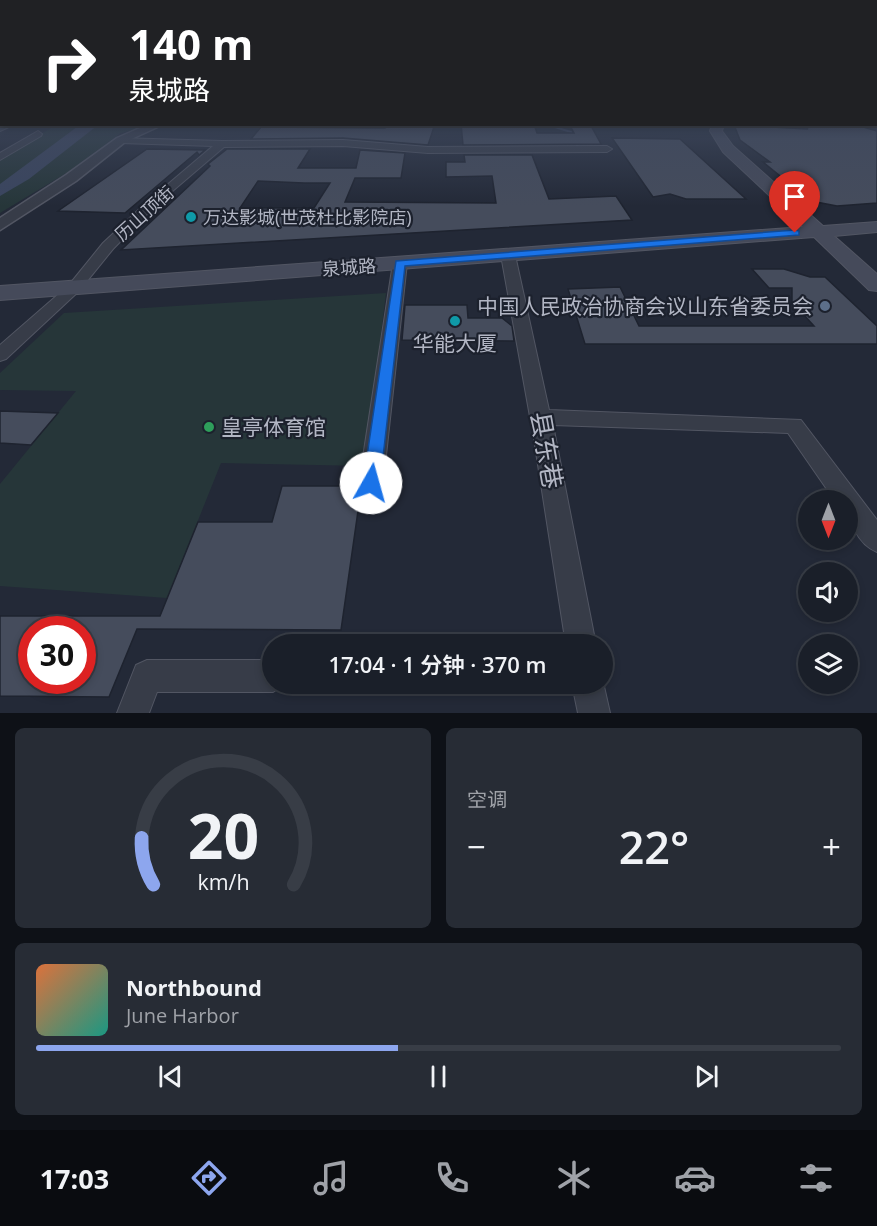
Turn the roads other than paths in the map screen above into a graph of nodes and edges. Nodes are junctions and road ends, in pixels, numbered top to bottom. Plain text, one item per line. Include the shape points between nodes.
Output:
1 (30, 139) edge
2 (722, 139) edge
3 (121, 140) joint
4 (222, 144) junction
5 (607, 148) dead end
6 (0, 157) edge
7 (0, 225) edge
8 (877, 227) edge
9 (819, 231) junction
10 (508, 255) junction
11 (400, 263) junction
12 (877, 285) edge
13 (74, 288) junction
14 (0, 293) edge
15 (0, 355) edge
16 (541, 417) junction
17 (371, 483) dead end
18 (877, 540) edge
19 (579, 634) edge
20 (262, 675) edge
21 (590, 694) edge
22 (133, 713) edge
23 (594, 713) edge

1 - 6 street
2 - 9 main road
3 - 4 street
3 - 7 street
4 - 5 street via 342,142 428,150
4 - 13 street, 历山顶街 via 151,204 108,246
8 - 9 main road, 泉城路
9 - 10 main road, 泉城路
9 - 12 main road
10 - 11 main road, 泉城路
10 - 16 street, 县东巷
11 - 13 main road, 泉城路
11 - 17 street
13 - 14 main road, 泉城路
13 - 15 street, 历山顶街
16 - 18 street via 794,424
16 - 19 street, 县东巷
20 - 22 street via 147,676
21 - 23 street

